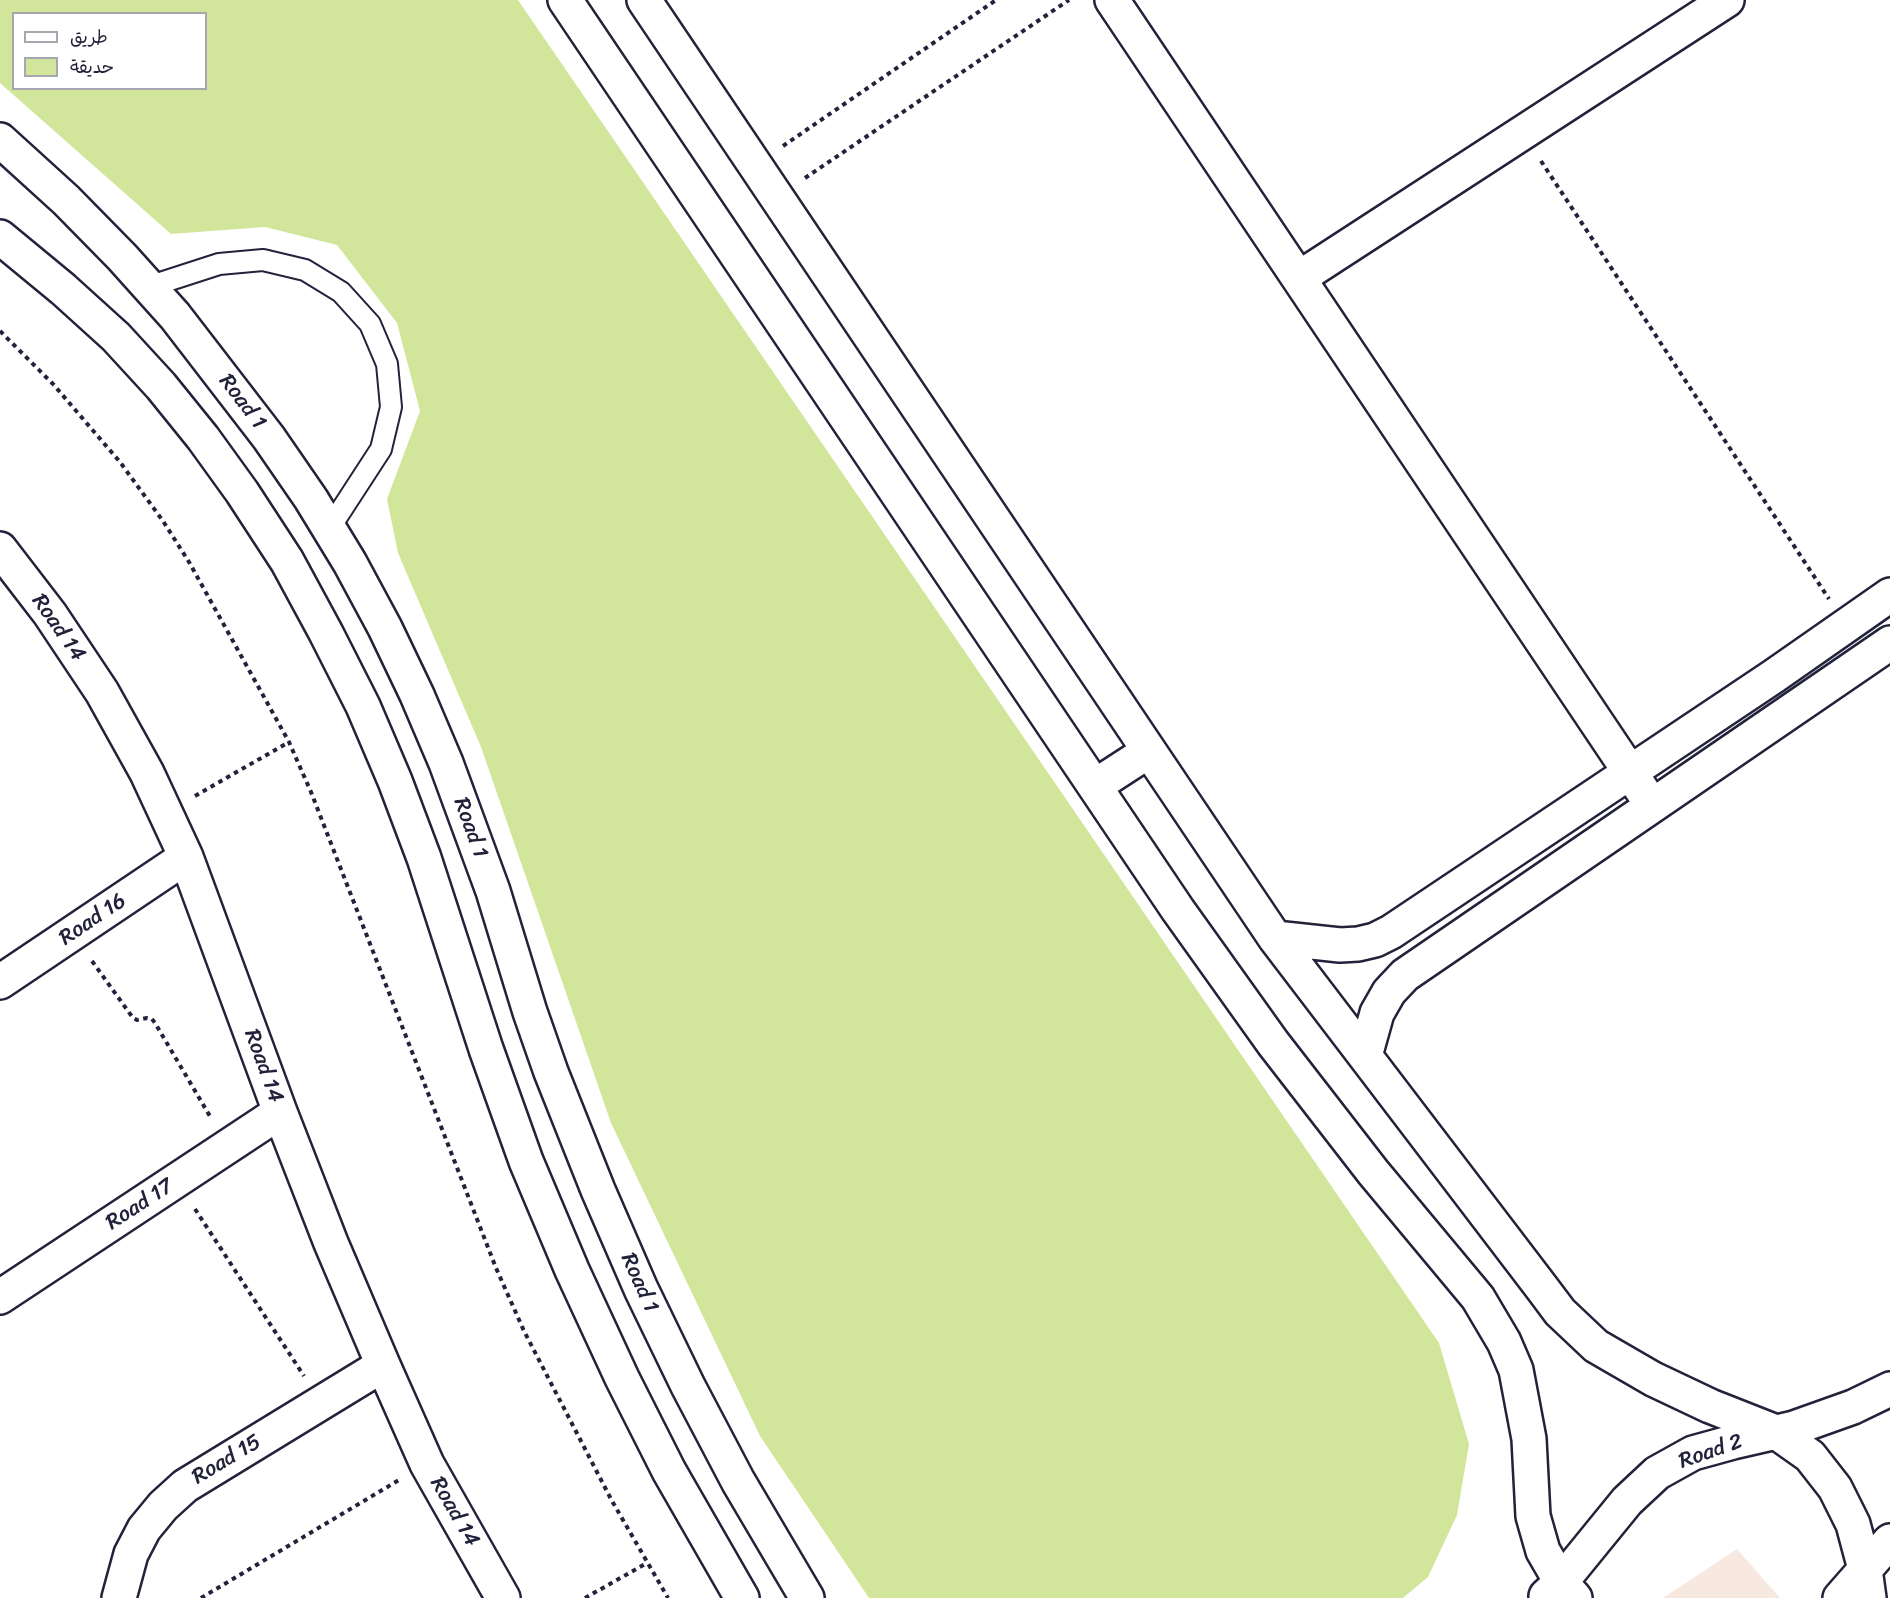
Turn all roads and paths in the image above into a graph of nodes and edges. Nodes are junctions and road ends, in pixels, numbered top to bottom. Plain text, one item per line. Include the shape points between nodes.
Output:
1 (564, 0) edge
2 (644, 0) edge
3 (996, 0) edge
4 (1069, 0) edge
5 (1112, 0) edge
6 (1727, 0) edge
7 (1523, 133) junction
8 (0, 140) edge
9 (755, 165) junction
10 (777, 197) junction
11 (0, 237) edge
12 (1299, 278) junction
13 (148, 286) junction
14 (0, 331) edge
15 (329, 529) junction
16 (0, 549) edge
17 (1890, 595) edge
18 (1846, 626) junction
19 (1890, 643) edge
20 (289, 742) junction
21 (1149, 751) junction
22 (1630, 772) junction
23 (1095, 786) junction
24 (1652, 805) junction
25 (166, 813) junction
26 (186, 857) junction
27 (72, 934) junction
28 (1275, 938) junction
29 (0, 982) edge
30 (1365, 1056) junction
31 (280, 1112) junction
32 (228, 1147) junction
33 (176, 1181) junction
34 (0, 1297) edge
35 (383, 1365) junction
36 (1890, 1389) edge
37 (322, 1403) junction
38 (1776, 1432) junction
39 (427, 1464) junction
40 (1890, 1541) edge
41 (647, 1563) junction
42 (1867, 1583) edge
43 (126, 1592) edge
44 (1560, 1593) edge
45 (201, 1598) edge
46 (503, 1598) edge
47 (585, 1598) edge
48 (668, 1598) edge
49 (742, 1598) edge
50 (807, 1598) edge
51 (1840, 1598) edge

1 - 23 street
2 - 9 street
3 - 9 path
4 - 10 path
5 - 12 street
6 - 7 street
7 - 12 street
7 - 18 path
8 - 13 street, Road 1 via 66,200
9 - 10 street
10 - 21 street
11 - 49 street via 116,337 161,386 242,492 321,622 395,781 526,1161 572,1270 669,1471
12 - 22 street
13 - 15 street, Road 1 via 263,429
13 - 15 lane via 219,264 263,260 305,270 341,292 370,324 387,364 391,407 381,449
14 - 20 path via 53,384 120,462 163,521
15 - 50 street, Road 1 via 385,628 446,764 493,891 551,1072 641,1289 738,1481
16 - 25 street, Road 14 via 102,692
17 - 18 street
18 - 22 street
19 - 24 street
20 - 25 path
20 - 41 path via 496,1268 524,1331
21 - 23 street
21 - 28 street
22 - 24 street
22 - 28 street via 1375,940 1340,945
23 - 44 street via 1273,1043 1478,1298 1504,1342 1516,1370 1529,1439 1533,1516
24 - 30 street via 1405,975 1377,1013
25 - 26 street, Road 14
26 - 27 street, Road 16
26 - 31 street, Road 14
27 - 29 street, Road 16
27 - 32 path via 133,1018 152,1019 155,1023
28 - 30 street
30 - 38 street via 1560,1312 1596,1346 1653,1379
31 - 32 street, Road 17
31 - 35 street, Road 14
32 - 33 street, Road 17
33 - 34 street, Road 17
33 - 37 path
35 - 37 street, Road 15
35 - 39 street, Road 14
36 - 38 street, Road 2 via 1853,1407
37 - 43 street, Road 15 via 170,1499 144,1529 131,1554
38 - 42 street via 1810,1456 1835,1488 1853,1524
38 - 44 street, Road 2 via 1693,1453 1657,1473 1627,1501
39 - 45 path
39 - 46 street, Road 14
40 - 42 street
41 - 47 path
41 - 48 path
42 - 51 street

